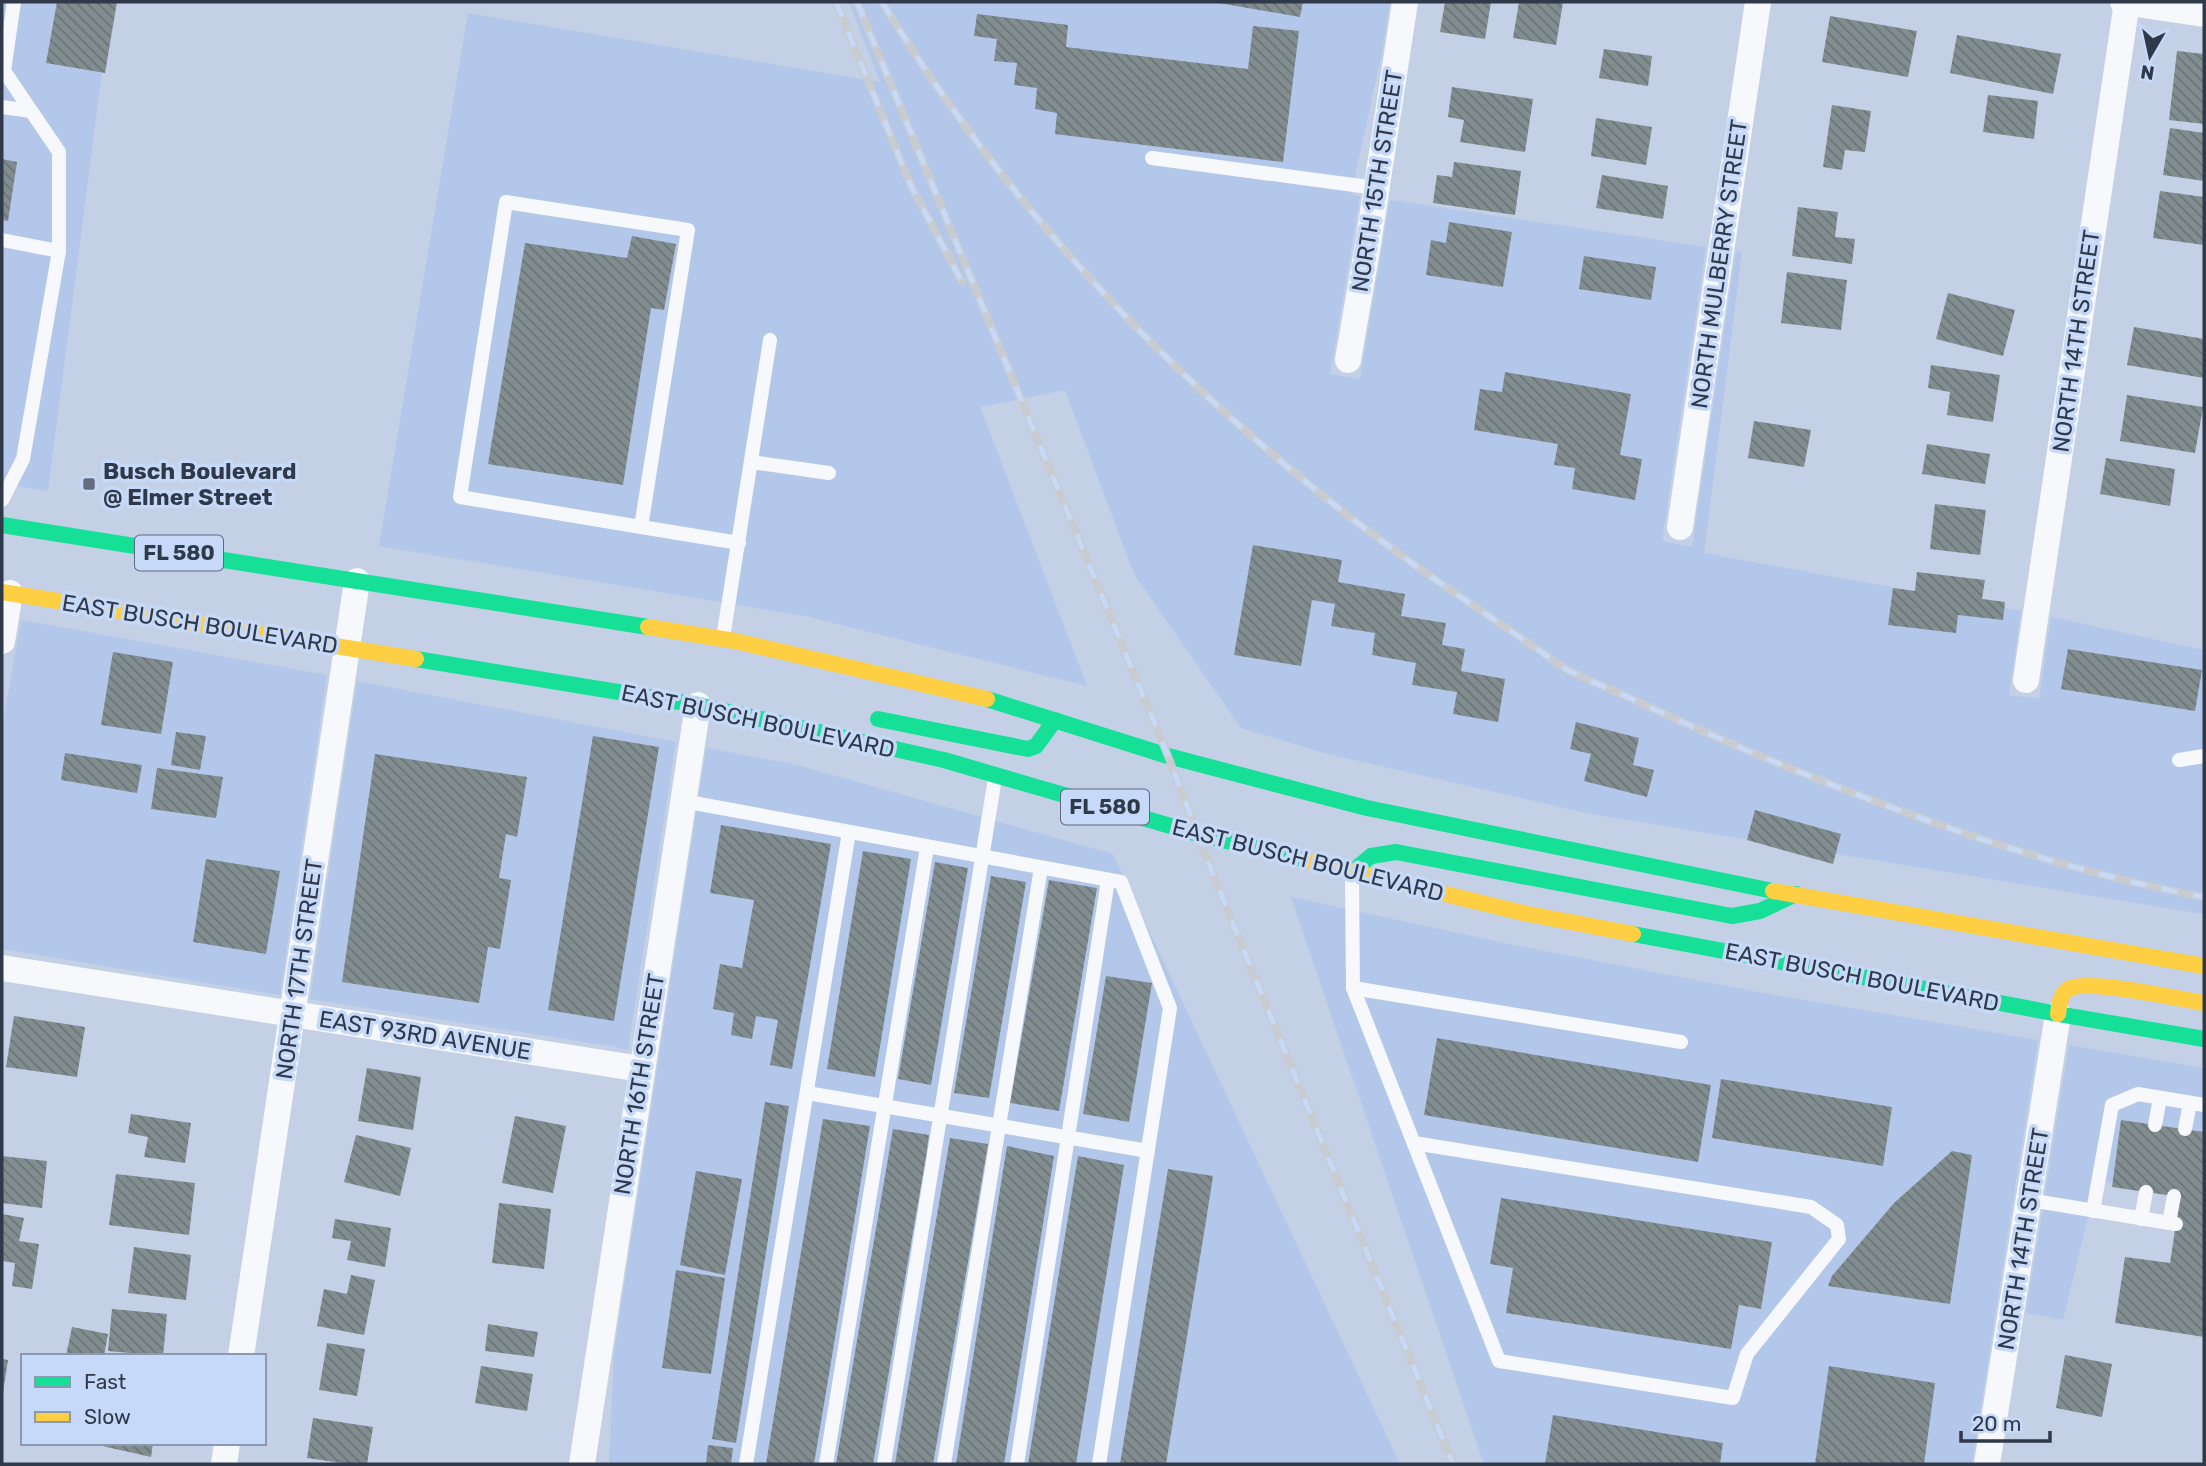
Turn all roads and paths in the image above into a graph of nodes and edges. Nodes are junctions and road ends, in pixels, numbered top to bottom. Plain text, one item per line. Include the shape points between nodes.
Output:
1 (14, 2) edge
2 (1405, 2) edge
3 (1758, 2) edge
4 (2125, 2) edge
5 (2204, 14) edge
6 (2, 107) edge
7 (31, 111) junction
8 (1152, 158) dead end
9 (1376, 188) junction
10 (2, 240) edge
11 (59, 251) junction
12 (770, 340) dead end
13 (1348, 360) dead end
14 (751, 462) junction
15 (829, 473) dead end
16 (2, 500) edge
17 (2, 525) edge
18 (641, 527) junction
19 (1679, 527) dead end
20 (738, 543) junction
21 (357, 581) junction
22 (6, 593) edge
23 (723, 640) junction
24 (2, 641) edge
25 (347, 647) junction
26 (2026, 680) dead end
27 (698, 705) junction
28 (797, 709) dead end
29 (856, 715) dead end
30 (1055, 720) junction
31 (777, 723) junction
32 (2204, 756) edge
33 (2179, 760) dead end
34 (995, 775) junction
35 (683, 801) junction
36 (849, 832) junction
37 (927, 846) junction
38 (982, 857) junction
39 (1041, 868) junction
40 (1352, 872) junction
41 (1108, 880) junction
42 (1796, 894) junction
43 (2204, 966) edge
44 (2, 968) edge
45 (1353, 988) junction
46 (2204, 1003) edge
47 (293, 1014) junction
48 (2058, 1014) junction
49 (2204, 1039) edge
50 (1681, 1042) dead end
51 (641, 1069) junction
52 (807, 1094) junction
53 (2160, 1098) junction
54 (2197, 1104) edge
55 (883, 1106) junction
56 (940, 1116) junction
57 (2155, 1125) dead end
58 (1000, 1126) junction
59 (2185, 1129) dead end
60 (1068, 1138) junction
61 (1414, 1143) junction
62 (1147, 1152) junction
63 (2146, 1192) dead end
64 (2174, 1196) dead end
65 (2029, 1200) junction
66 (2093, 1211) junction
67 (2141, 1219) junction
68 (241, 1354) edge
69 (227, 1445) edge
70 (224, 1464) edge
71 (582, 1464) edge
72 (746, 1464) edge
73 (826, 1464) edge
74 (884, 1464) edge
75 (944, 1464) edge
76 (1017, 1464) edge
77 (1099, 1464) edge
78 (1987, 1464) edge

1 - 7 lane via 4,71
2 - 9 street, NORTH 15TH STREET
3 - 19 street, NORTH MULBERRY STREET
4 - 5 street
4 - 26 street, NORTH 14TH STREET
6 - 7 lane
7 - 11 lane via 59,152
8 - 9 lane
9 - 13 street, NORTH 15TH STREET
10 - 11 lane
11 - 16 lane via 23,459
12 - 14 lane
14 - 15 lane
14 - 20 lane
17 - 21 main road, FL 580
18 - 18 lane via 688,230 506,202 460,497
18 - 20 lane
20 - 23 lane
21 - 23 main road, FL 580
21 - 25 street, NORTH 17TH STREET
22 - 24 street
22 - 25 main road, EAST BUSCH BOULEVARD / FL 580
23 - 30 main road, FL 580 via 970,695
25 - 27 main road, EAST BUSCH BOULEVARD / FL 580
25 - 47 street, NORTH 17TH STREET
27 - 31 main road, EAST BUSCH BOULEVARD / FL 580
27 - 35 street, NORTH 16TH STREET
28 - 31 main road
29 - 30 main road via 1028,749 1037,746
30 - 42 main road, FL 580 via 1168,756 1367,808
31 - 34 main road, EAST BUSCH BOULEVARD / FL 580
32 - 33 lane
34 - 38 lane
34 - 40 main road, EAST BUSCH BOULEVARD / FL 580 via 1198,834
35 - 36 lane
35 - 51 street, NORTH 16TH STREET
36 - 37 lane
36 - 52 lane
37 - 38 lane
37 - 55 lane
38 - 39 lane
38 - 56 lane
39 - 41 lane
39 - 58 lane
40 - 42 main road via 1374,853 1396,852 1732,916 1760,911
40 - 45 lane
40 - 48 main road, EAST BUSCH BOULEVARD / FL 580 via 1523,913
41 - 60 lane
41 - 62 lane via 1121,882 1170,1007
42 - 43 main road, FL 580
44 - 47 street, EAST 93RD AVENUE
45 - 50 lane
45 - 61 lane
46 - 48 main road via 2076,986 2061,997
47 - 51 street, EAST 93RD AVENUE
47 - 68 street, NORTH 17TH STREET
48 - 49 main road, EAST BUSCH BOULEVARD / FL 580
48 - 65 street, NORTH 14TH STREET
51 - 71 street, NORTH 16TH STREET
52 - 55 lane
52 - 72 lane
53 - 54 lane
53 - 57 lane
53 - 66 lane via 2138,1094 2112,1105
54 - 59 lane
55 - 56 lane
55 - 73 lane
56 - 58 lane
56 - 74 lane
58 - 60 lane
58 - 75 lane
60 - 62 lane
60 - 76 lane
61 - 61 lane via 1811,1206 1837,1225 1839,1239 1747,1353 1733,1398 1500,1361
62 - 77 lane
63 - 67 lane
64 - 67 lane via 2173,1224
65 - 66 lane
65 - 78 street, NORTH 14TH STREET
66 - 67 lane
69 - 70 street

